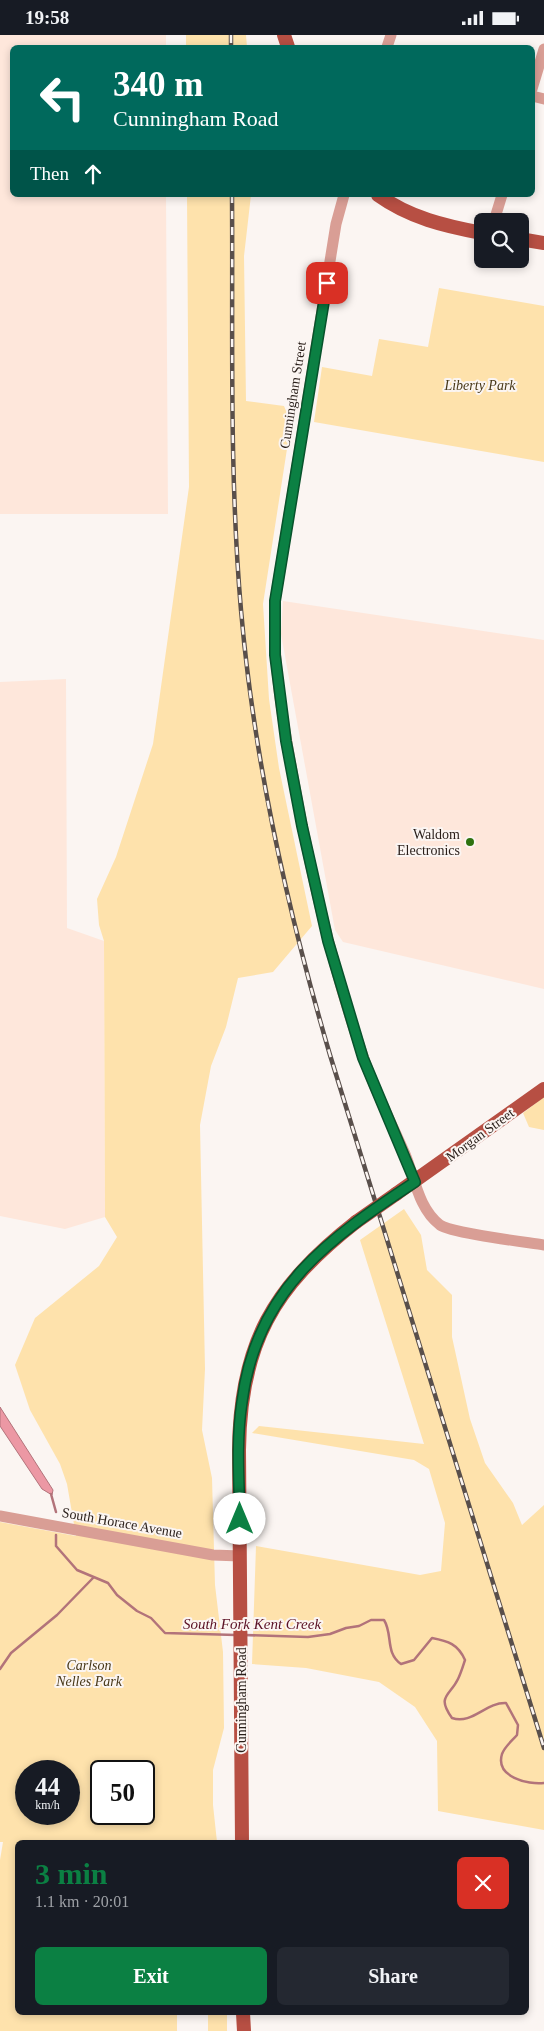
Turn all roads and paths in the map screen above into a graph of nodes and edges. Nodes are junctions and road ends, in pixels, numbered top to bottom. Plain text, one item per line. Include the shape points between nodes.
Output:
1 (544, 49) edge
2 (535, 79) edge
3 (343, 197) edge
4 (381, 197) edge
5 (501, 197) edge
6 (496, 213) edge
7 (474, 231) edge
8 (529, 240) edge
9 (544, 243) edge
10 (544, 1089) edge
11 (415, 1182) junction
12 (544, 1245) edge
13 (0, 1516) edge
14 (240, 1555) junction
15 (242, 1840) edge
16 (244, 2015) edge
17 (244, 2031) edge

1 - 2 street
3 - 11 street, Cunningham Street via 336,224 275,601 275,655 286,741 328,941 363,1058
4 - 7 main road via 416,217
5 - 6 street
8 - 9 main road
10 - 11 main road, Morgan Street
11 - 12 street via 426,1210 440,1226
11 - 14 main road, Cunningham Road, bridge via 318,1252 296,1275 268,1318 244,1387 240,1420
13 - 14 street, South Horace Avenue via 213,1555
14 - 15 main road, Cunningham Road
16 - 17 main road

